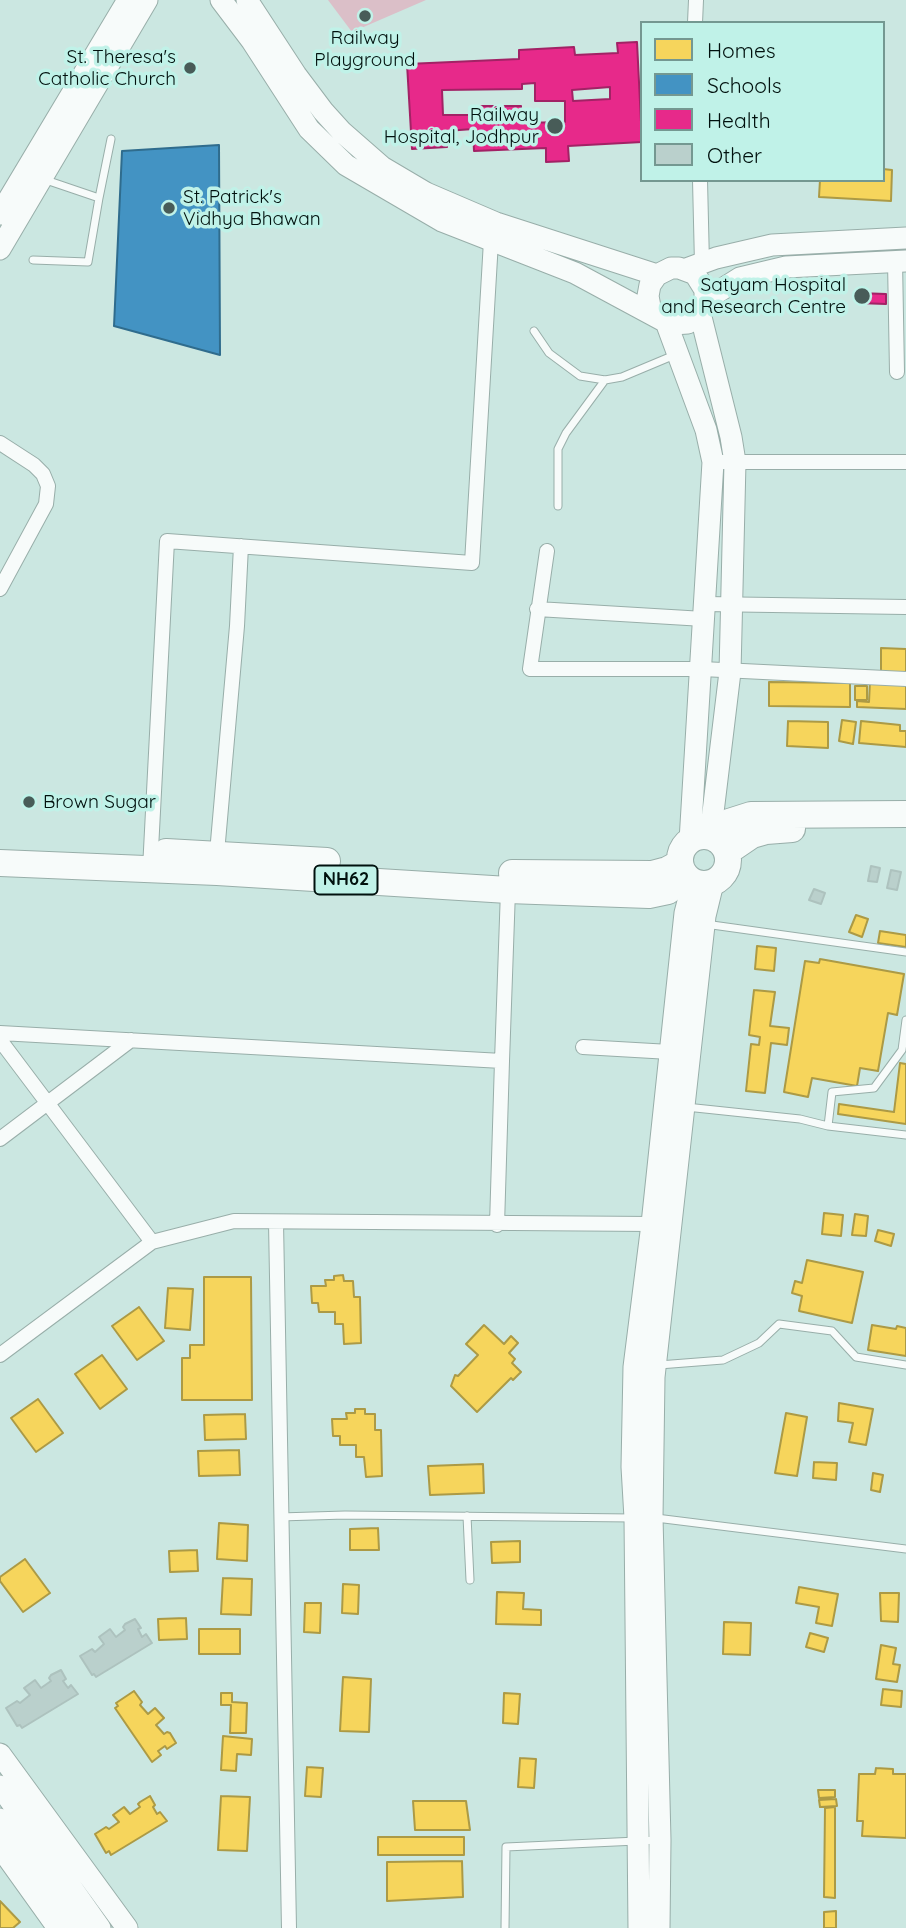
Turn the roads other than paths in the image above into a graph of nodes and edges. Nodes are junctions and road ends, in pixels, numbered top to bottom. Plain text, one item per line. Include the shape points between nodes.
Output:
1 (128, 0) edge
2 (147, 0) edge
3 (221, 0) edge
4 (247, 0) edge
5 (695, 0) edge
6 (695, 21) edge
7 (111, 139) dead end
8 (42, 178) junction
9 (700, 182) edge
10 (99, 198) junction
11 (0, 214) edge
12 (906, 238) edge
13 (491, 241) junction
14 (0, 249) edge
15 (33, 260) dead end
16 (900, 261) edge
17 (694, 267) junction
18 (657, 275) junction
19 (702, 307) junction
20 (661, 320) junction
21 (534, 331) dead end
22 (677, 354) junction
23 (897, 372) dead end
24 (605, 380) junction
25 (0, 443) edge
26 (713, 462) junction
27 (735, 462) junction
28 (906, 462) edge
29 (558, 506) dead end
30 (241, 546) junction
31 (547, 551) dead end
32 (0, 589) edge
33 (732, 605) junction
34 (906, 607) edge
35 (537, 609) junction
36 (705, 612) junction
37 (702, 669) junction
38 (730, 672) junction
39 (906, 679) edge
40 (906, 814) edge
41 (906, 830) edge
42 (0, 846) edge
43 (217, 853) junction
44 (702, 859) junction
45 (150, 861) junction
46 (0, 863) edge
47 (508, 890) junction
48 (705, 923) junction
49 (906, 952) edge
50 (906, 1020) edge
51 (0, 1032) edge
52 (0, 1040) edge
53 (131, 1040) junction
54 (583, 1047) dead end
55 (670, 1052) junction
56 (502, 1061) junction
57 (48, 1103) junction
58 (674, 1106) junction
59 (828, 1126) junction
60 (906, 1135) edge
61 (0, 1139) edge
62 (276, 1222) junction
63 (652, 1224) junction
64 (497, 1225) junction
65 (152, 1242) junction
66 (0, 1355) edge
67 (656, 1365) junction
68 (906, 1365) edge
69 (634, 1367) junction
70 (467, 1516) junction
71 (280, 1517) junction
72 (644, 1517) junction
73 (906, 1549) edge
74 (471, 1580) dead end
75 (0, 1754) edge
76 (0, 1786) edge
77 (0, 1819) edge
78 (649, 1840) junction
79 (0, 1847) edge
80 (58, 1928) edge
81 (78, 1928) edge
82 (100, 1928) edge
83 (127, 1928) edge
84 (289, 1928) edge
85 (505, 1928) edge
86 (639, 1928) edge
87 (659, 1928) edge

1 - 11 street
2 - 8 street
3 - 13 street via 325,147 397,196
4 - 18 street via 323,111 382,167 426,193 496,223
5 - 6 street
7 - 10 lane
8 - 10 lane
8 - 14 street
9 - 17 street
10 - 15 lane via 88,262
12 - 17 street via 772,244
13 - 20 street via 575,273
13 - 30 street via 472,563
16 - 19 street via 786,267 740,278
16 - 23 street
17 - 18 street via 671,268
17 - 19 street via 705,290
18 - 20 street via 648,296
19 - 20 street via 688,323
19 - 27 street
20 - 22 street
21 - 24 lane via 568,369
22 - 24 lane
22 - 26 street
24 - 29 lane via 558,449
25 - 32 street via 34,465 48,486 46,504
26 - 27 street
26 - 36 street
27 - 28 street
27 - 33 street
30 - 43 street
30 - 45 street via 167,541
31 - 35 street
33 - 34 street
33 - 36 street
33 - 38 street
35 - 36 street
35 - 37 street via 530,669
36 - 37 street
37 - 38 street
37 - 44 street
38 - 39 street
38 - 44 street
40 - 44 highway, NH62 via 751,815 729,822
41 - 44 highway, NH62 via 784,828 752,835
42 - 45 highway, NH62
43 - 44 highway, NH62 via 511,873 652,874
43 - 45 highway, NH62
44 - 47 highway, NH62 via 660,894
44 - 48 street
44 - 55 street via 685,913
45 - 46 highway, NH62
45 - 47 highway, NH62
47 - 56 street
48 - 49 lane
48 - 58 street
50 - 59 lane via 902,1049 874,1088 832,1092
51 - 53 street
52 - 57 street
53 - 56 street
53 - 57 street
54 - 55 street
55 - 58 street
56 - 64 street
57 - 61 street
57 - 65 street
58 - 59 lane
58 - 63 street
58 - 67 street
59 - 60 lane
62 - 64 street
62 - 65 street via 234,1221
62 - 71 street
63 - 64 street
63 - 69 street
65 - 66 street
67 - 68 lane via 723,1360 759,1343 779,1324 832,1331 856,1357
67 - 69 lane
67 - 72 street
69 - 72 street via 632,1467
70 - 71 lane
70 - 72 lane
70 - 74 lane
71 - 84 street
72 - 73 lane
72 - 78 street
75 - 83 street
76 - 82 street
77 - 81 street
78 - 85 lane via 506,1847
78 - 86 street
78 - 87 street
79 - 80 street

